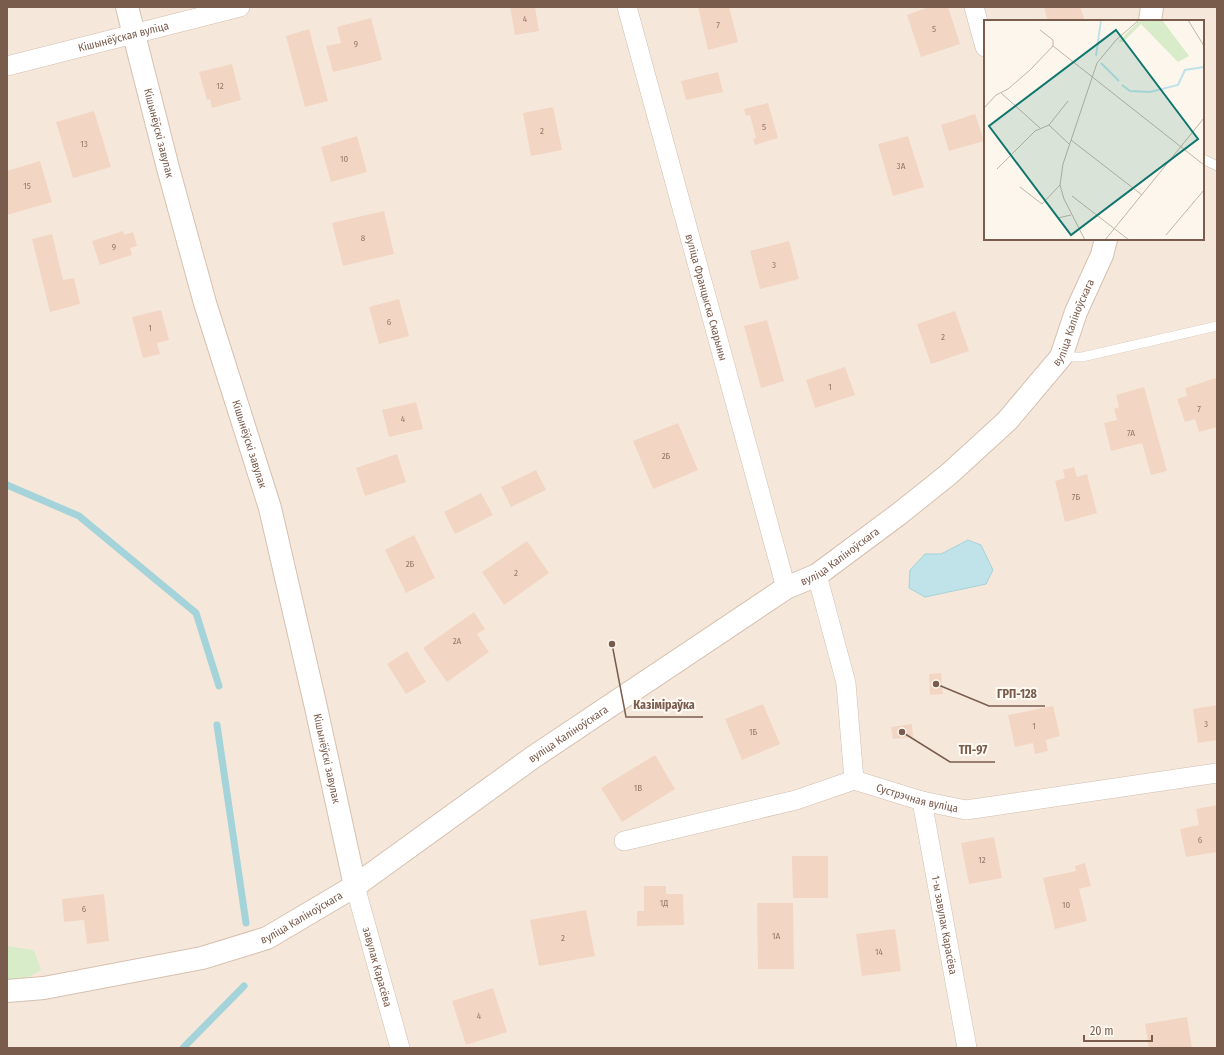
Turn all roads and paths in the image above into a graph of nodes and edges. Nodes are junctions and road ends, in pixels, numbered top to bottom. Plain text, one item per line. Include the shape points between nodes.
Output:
1 (127, 7) edge
2 (240, 7) edge
3 (627, 7) edge
4 (974, 7) edge
5 (1152, 7) edge
6 (1150, 20) edge
7 (134, 34) junction
8 (984, 43) edge
9 (7, 66) edge
10 (1204, 160) edge
11 (1217, 166) edge
12 (1106, 240) edge
13 (1217, 326) edge
14 (1061, 358) junction
15 (817, 575) junction
16 (786, 588) junction
17 (1217, 773) edge
18 (854, 780) junction
19 (922, 801) junction
20 (624, 841) dead end
21 (354, 886) junction
22 (7, 990) edge
23 (400, 1048) edge
24 (967, 1048) edge

1 - 7 main road, Кішынёўскі завулак
2 - 7 street, Кішынёўская вуліца
3 - 16 street, вуліца Францыска Скарыны
4 - 8 street
5 - 6 main road
7 - 9 street, Кішынёўская вуліца
7 - 21 main road, Кішынёўскі завулак via 205,303 270,508
10 - 11 lane
12 - 14 main road, вуліца Каліноўскага via 1102,255 1076,312
13 - 14 lane via 1082,357
14 - 15 main road, вуліца Каліноўскага via 1007,421 949,474
15 - 16 main road, вуліца Каліноўскага
15 - 18 street via 846,683
16 - 21 main road, вуліца Каліноўскага via 532,758
17 - 19 street, Сустрэчная вуліца via 966,810
18 - 19 street, Сустрэчная вуліца
18 - 20 street via 796,800
19 - 24 street, 1-ы завулак Карасёва
21 - 22 main road, вуліца Каліноўскага via 267,938 202,958 44,988
21 - 23 street, завулак Карасёва

